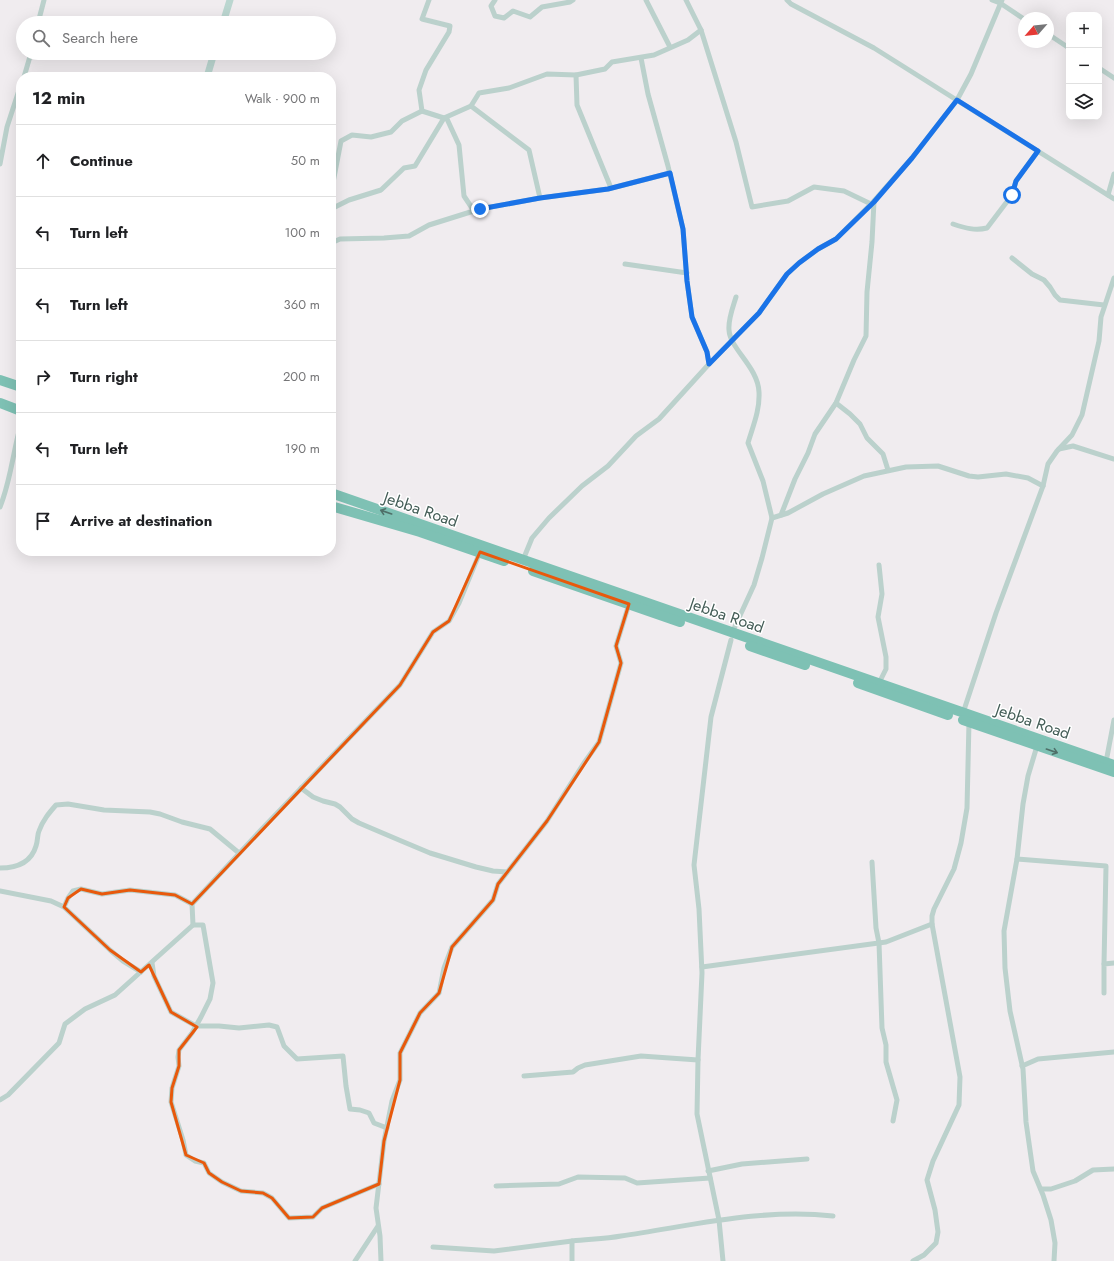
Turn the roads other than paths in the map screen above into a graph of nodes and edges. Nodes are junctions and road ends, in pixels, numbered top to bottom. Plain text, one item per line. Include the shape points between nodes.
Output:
1 (44, 0) edge
2 (230, 0) edge
3 (429, 0) edge
4 (495, 0) edge
5 (573, 0) edge
6 (646, 0) edge
7 (686, 0) edge
8 (787, 0) edge
9 (992, 0) edge
10 (1001, 2) edge
11 (1018, 15) edge
12 (40, 16) edge
13 (225, 16) edge
14 (701, 30) junction
15 (1054, 38) edge
16 (1066, 46) edge
17 (670, 47) junction
18 (641, 58) junction
19 (29, 60) edge
20 (212, 60) edge
21 (1102, 70) edge
22 (25, 72) edge
23 (208, 72) edge
24 (576, 75) junction
25 (1114, 78) edge
26 (16, 99) edge
27 (957, 100) junction
28 (471, 106) junction
29 (422, 111) junction
30 (444, 118) junction
31 (1038, 151) junction
32 (0, 164) edge
33 (336, 167) edge
34 (670, 173) junction
35 (1114, 174) edge
36 (611, 188) junction
37 (1108, 195) junction
38 (540, 198) junction
39 (1114, 199) edge
40 (873, 203) junction
41 (336, 206) edge
42 (474, 210) junction
43 (953, 224) dead end
44 (336, 241) edge
45 (1012, 258) dead end
46 (626, 264) dead end
47 (687, 273) junction
48 (1114, 278) edge
49 (736, 297) dead end
50 (1104, 305) junction
51 (732, 340) junction
52 (709, 364) junction
53 (0, 380) edge
54 (16, 385) edge
55 (0, 403) edge
56 (836, 403) junction
57 (16, 409) edge
58 (16, 440) edge
59 (1059, 449) junction
60 (1114, 459) edge
61 (888, 470) junction
62 (1043, 486) junction
63 (336, 496) edge
64 (0, 507) edge
65 (336, 507) edge
66 (781, 515) junction
67 (772, 518) junction
68 (421, 528) junction
69 (480, 552) junction
70 (523, 560) junction
71 (879, 565) dead end
72 (629, 604) junction
73 (732, 636) junction
74 (879, 683) junction
75 (963, 713) junction
76 (1114, 720) edge
77 (969, 722) junction
78 (1036, 746) junction
79 (1110, 763) edge
80 (1114, 772) edge
81 (301, 788) junction
82 (239, 853) junction
83 (1017, 859) junction
84 (872, 862) dead end
85 (0, 868) edge
86 (507, 872) junction
87 (0, 891) edge
88 (192, 904) junction
89 (64, 907) junction
90 (932, 924) junction
91 (193, 925) junction
92 (879, 943) junction
93 (152, 963) junction
94 (1114, 963) edge
95 (1104, 964) junction
96 (702, 967) junction
97 (141, 972) junction
98 (1104, 993) dead end
99 (196, 1026) junction
100 (1114, 1052) edge
101 (698, 1060) junction
102 (1022, 1066) junction
103 (524, 1076) dead end
104 (0, 1100) edge
105 (893, 1121) dead end
106 (387, 1128) junction
107 (807, 1159) dead end
108 (1114, 1169) edge
109 (708, 1171) junction
110 (710, 1178) junction
111 (379, 1184) junction
112 (496, 1186) dead end
113 (1041, 1189) junction
114 (833, 1216) dead end
115 (719, 1220) junction
116 (378, 1226) junction
117 (572, 1241) junction
118 (433, 1247) dead end
119 (355, 1261) edge
120 (380, 1261) edge
121 (572, 1261) edge
122 (723, 1261) edge
123 (913, 1261) edge
124 (1054, 1261) edge

1 - 12 street
2 - 13 street
3 - 29 street via 422,19 450,26 426,70 419,90
4 - 5 street via 491,6 495,16 504,18 513,11 530,17 542,7
6 - 17 street
7 - 14 street
8 - 27 street via 874,48
9 - 10 street
10 - 11 street
10 - 27 street via 971,74
14 - 17 street via 688,40
14 - 40 street via 736,142 752,207 788,201 814,187 844,191
15 - 16 street
17 - 18 street
18 - 24 street via 612,62 605,69
18 - 34 street via 648,94
19 - 22 street
20 - 23 street
21 - 25 street
24 - 28 street via 547,74 509,88 479,93
24 - 36 street via 577,105
26 - 32 street via 7,127
27 - 31 street
27 - 40 street
28 - 30 street
28 - 38 street via 529,150
29 - 30 street
29 - 33 street via 402,121 392,132 371,137 352,135 341,141
30 - 41 street via 415,166 404,168 381,190
30 - 42 street via 447,119 459,145 464,196
31 - 37 street
31 - 43 street via 1016,181 1012,195 987,228 968,229
34 - 36 street
34 - 47 street via 683,229
35 - 37 street
36 - 38 street
37 - 39 street
38 - 42 street
40 - 51 street via 836,239 818,249 787,274 759,313
40 - 56 street via 872,242 866,292 866,336
42 - 44 street via 429,225 409,236
45 - 50 street via 1044,280 1060,300
46 - 47 street
47 - 52 street via 692,317 707,352
48 - 50 street
49 - 51 street via 728,331
50 - 59 street via 1100,342 1082,415 1072,435
51 - 52 street
51 - 67 street via 753,372 759,391 757,416 748,443 763,481
52 - 70 street via 659,419 636,436 608,466 582,486 549,518 532,538
53 - 54 highway
55 - 57 highway
56 - 61 street via 860,424 867,438 882,454
56 - 66 street via 815,434
58 - 64 street
59 - 60 street via 1073,446
59 - 62 street via 1048,464
61 - 62 street via 938,466 970,476 1006,474 1028,478
61 - 66 street via 842,484
62 - 75 street via 996,613
68 -> 63 highway, Jebba Road
65 - 68 highway, Jebba Road
66 - 67 street
67 - 73 street via 754,585
68 - 69 highway, Jebba Road
68 - 70 highway, Jebba Road
69 - 72 highway, Jebba Road
69 - 81 street via 449,621 433,632 400,685
70 - 73 highway, Jebba Road via 630,596
71 - 74 street via 882,594 878,618 886,661
72 - 73 highway, Jebba Road
72 - 86 street via 616,646 621,663 599,742 548,821
73 - 74 highway, Jebba Road
73 - 77 highway, Jebba Road
73 - 96 street via 711,717 694,865
74 - 75 highway, Jebba Road
75 - 79 highway, Jebba Road
76 - 79 street
77 - 78 highway, Jebba Road
77 - 90 street via 967,808 961,843 954,869 934,909
78 -> 80 highway, Jebba Road
78 - 83 street via 1023,804
81 - 82 street
81 - 86 street via 314,797 340,807 359,823 430,853 476,867
82 - 85 street via 210,829 160,814 56,804 43,820 34,853 27,861 16,867
82 - 88 street
83 - 95 street via 1106,866
83 - 102 street via 1004,931 1010,1011
84 - 92 street
86 - 106 street via 498,884 493,900 452,947 439,993 420,1013 400,1053 400,1080
87 - 89 street via 51,901
88 - 89 street via 175,895 130,890 102,894 81,889 74,891
88 - 91 street
89 - 97 street via 119,958
90 - 92 street
90 - 123 street via 960,1077 959,1105 927,1180 935,1210 938,1232 936,1243 924,1255
91 - 93 street
91 - 99 street via 203,926 213,983 210,999
92 - 96 street
92 - 105 street via 882,1028 886,1062 897,1100
93 - 97 street
93 - 99 street via 154,976 171,1012
94 - 95 street
95 - 98 street
96 - 101 street
97 - 104 street via 115,995 85,1009 65,1024 59,1043
99 - 106 street via 239,1028 269,1024 277,1028 284,1046 297,1059 343,1056 350,1109 369,1114 374,1123
99 - 111 street via 179,1050 179,1066 172,1088 171,1102 186,1155 204,1163 209,1173 241,1192 263,1193 272,1198 289,1218 313,1216 322,1208
100 - 102 street via 1038,1059
101 - 103 street via 641,1056 585,1065 573,1072
101 - 109 street via 697,1114
102 - 113 street via 1033,1171
106 - 111 street
107 - 109 street via 742,1164
108 - 113 street via 1093,1170 1075,1181 1051,1189
109 - 110 street
110 - 112 street via 637,1183 625,1178 578,1177 559,1184
110 - 115 street
111 - 116 street via 376,1208
113 - 124 street via 1051,1220 1055,1243
114 - 115 street via 772,1214
115 - 117 street
115 - 122 street
116 - 119 street
116 - 120 street
117 - 118 street via 494,1251
117 - 121 street

